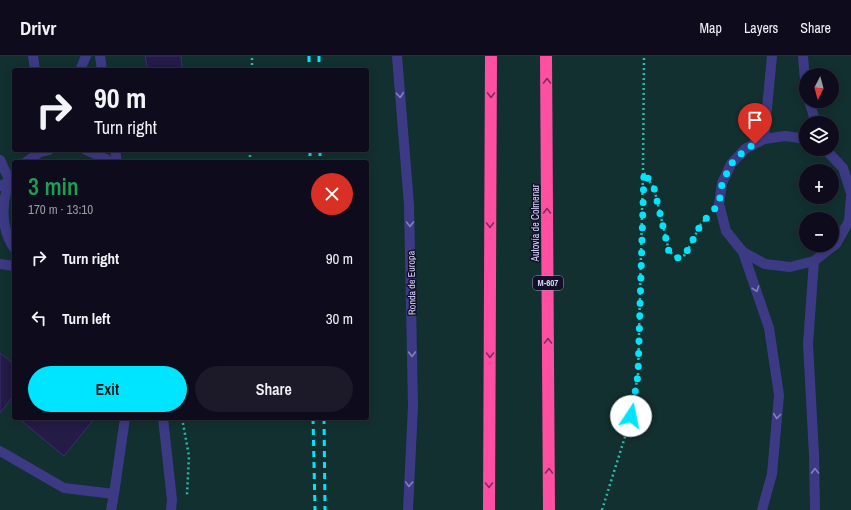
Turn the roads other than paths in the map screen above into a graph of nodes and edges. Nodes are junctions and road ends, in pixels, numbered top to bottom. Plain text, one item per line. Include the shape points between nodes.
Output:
1 (86, 56) edge
2 (100, 56) edge
3 (397, 56) edge
4 (491, 56) edge
5 (546, 56) edge
6 (772, 56) edge
7 (803, 56) edge
8 (81, 68) edge
9 (102, 68) edge
10 (804, 68) edge
11 (799, 138) edge
12 (764, 140) junction
13 (41, 152) edge
14 (90, 152) edge
15 (832, 156) edge
16 (0, 160) edge
17 (29, 160) edge
18 (107, 160) edge
19 (12, 178) edge
20 (0, 186) edge
21 (851, 193) edge
22 (851, 197) edge
23 (12, 246) edge
24 (743, 252) junction
25 (814, 261) junction
26 (0, 264) edge
27 (12, 266) edge
28 (125, 420) edge
29 (163, 420) edge
30 (0, 452) edge
31 (114, 494) junction
32 (111, 510) edge
33 (171, 510) edge
34 (408, 510) edge
35 (489, 510) edge
36 (550, 510) edge
37 (762, 510) edge
38 (815, 510) edge

1 - 8 street
2 - 9 street
3 -> 34 street, Ronda de Europa via 409,205 413,406
4 -> 35 highway
36 -> 5 highway, Autovía de Colmenar / M-607
6 - 12 street
7 - 10 street
11 - 12 street via 785,136
12 - 24 street via 746,149 731,164 722,184 719,204 726,231
13 - 17 street
14 - 18 street
15 - 21 street via 843,168
16 - 19 street
19 - 20 street
19 - 23 street via 3,203 3,225
22 - 25 street via 849,221 836,244
24 - 25 street via 765,264 790,267
24 -> 37 street via 769,328 778,395 772,474
38 -> 25 street via 808,344
26 - 27 street
28 - 31 street
29 - 33 street
30 - 31 street via 64,488
31 - 32 street

